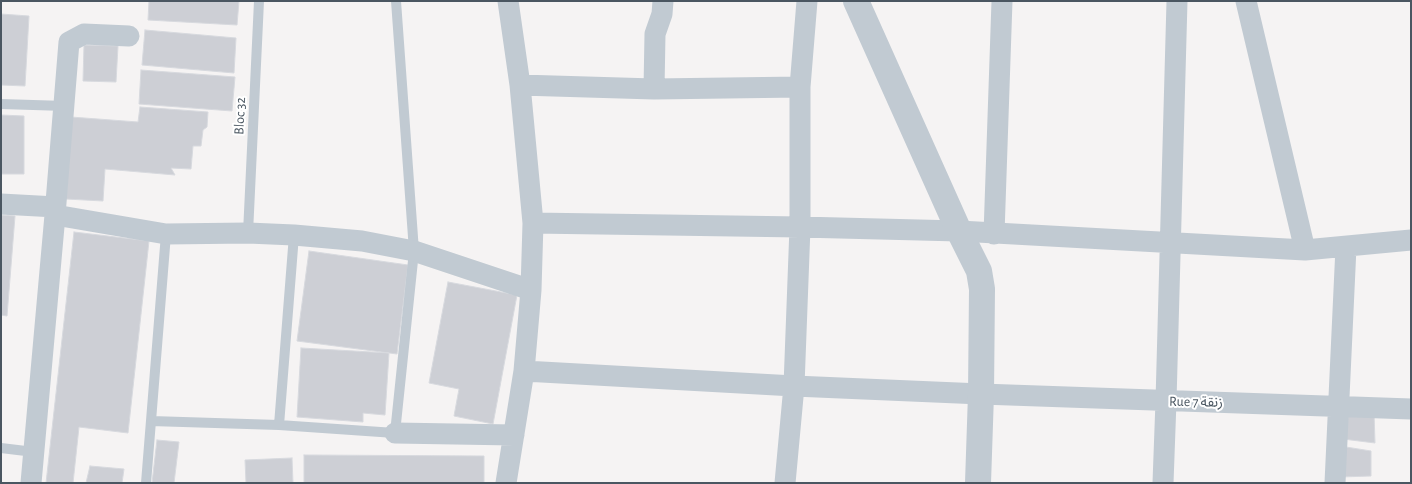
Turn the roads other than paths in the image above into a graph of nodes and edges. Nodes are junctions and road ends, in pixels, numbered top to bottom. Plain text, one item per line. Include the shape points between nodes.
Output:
1 (259, 1) edge
2 (396, 1) edge
3 (508, 1) edge
4 (663, 1) edge
5 (807, 1) edge
6 (856, 1) edge
7 (1002, 1) edge
8 (1177, 1) edge
9 (1246, 1) edge
10 (129, 36) dead end
11 (520, 85) junction
12 (800, 87) junction
13 (654, 89) junction
14 (1, 104) edge
15 (64, 106) junction
16 (1, 204) edge
17 (56, 211) junction
18 (533, 223) junction
19 (800, 227) junction
20 (959, 232) junction
21 (248, 233) junction
22 (166, 234) junction
23 (994, 234) junction
24 (294, 235) junction
25 (1411, 240) edge
26 (1170, 243) junction
27 (1346, 247) junction
28 (1306, 250) junction
29 (414, 251) junction
30 (531, 290) junction
31 (524, 371) junction
32 (794, 386) junction
33 (981, 394) junction
34 (1166, 401) junction
35 (1339, 406) junction
36 (1411, 409) edge
37 (151, 421) junction
38 (279, 425) junction
39 (395, 433) junction
40 (514, 436) junction
41 (1, 448) edge
42 (34, 452) junction
43 (32, 483) edge
44 (146, 483) edge
45 (506, 483) edge
46 (785, 483) edge
47 (978, 483) edge
48 (1162, 483) edge
49 (1335, 483) edge

1 - 21 lane, Bloc 32
2 - 29 lane
3 - 11 street
4 - 13 street via 655,34
5 - 12 street
6 - 20 street
7 - 23 street
8 - 26 street
9 - 28 street
10 - 15 street via 84,34 69,42
11 - 13 street
11 - 18 street
12 - 13 street
12 - 19 street
14 - 15 lane
15 - 17 street
16 - 17 street
17 - 22 street
17 - 42 street
18 - 19 street
18 - 30 street
19 - 20 street
19 - 32 street
20 - 23 street
20 - 33 street via 979,271 982,289
21 - 22 street
21 - 24 street
22 - 37 lane
23 - 26 street
24 - 29 street via 362,241
24 - 38 lane
25 - 27 street
26 - 28 street
26 - 34 street
27 - 28 street
27 - 35 street
29 - 30 street
29 - 39 lane
30 - 31 street
31 - 32 street, Rue 7 زنقة
31 - 40 street
32 - 33 street, Rue 7 زنقة
32 - 46 street
33 - 34 street, Rue 7 زنقة
33 - 47 street
34 - 35 street, Rue 7 زنقة
34 - 48 street
35 - 36 street, Rue 7 زنقة
35 - 49 street
37 - 38 lane
37 - 44 lane
38 - 39 lane
39 - 40 street
40 - 45 street
41 - 42 lane
42 - 43 street

